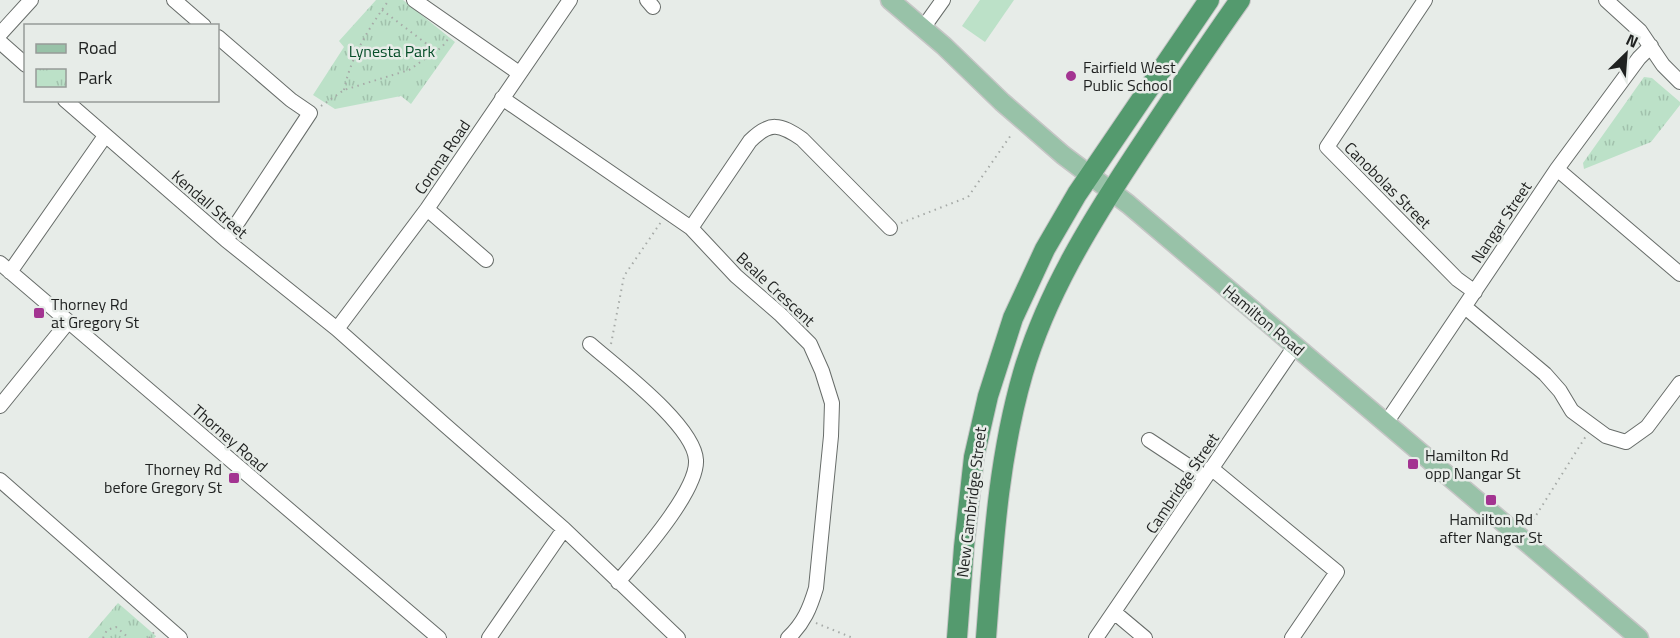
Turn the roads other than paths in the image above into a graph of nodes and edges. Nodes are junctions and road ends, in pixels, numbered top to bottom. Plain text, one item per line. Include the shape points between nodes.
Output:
1 (31, 0) edge
2 (174, 0) edge
3 (414, 0) edge
4 (570, 0) edge
5 (890, 0) edge
6 (943, 0) edge
7 (1209, 0) edge
8 (1240, 0) edge
9 (1425, 0) edge
10 (1606, 0) edge
11 (202, 24) edge
12 (923, 28) junction
13 (0, 34) edge
14 (219, 38) edge
15 (0, 42) edge
16 (1651, 46) junction
17 (24, 63) edge
18 (519, 73) junction
19 (1680, 82) edge
20 (502, 98) junction
21 (67, 102) edge
22 (105, 136) junction
23 (1557, 169) junction
24 (1090, 175) junction
25 (1111, 190) junction
26 (427, 209) junction
27 (691, 228) junction
28 (890, 228) road end
29 (226, 240) junction
30 (486, 260) dead end
31 (5, 267) edge
32 (1680, 274) edge
33 (1475, 292) junction
34 (1465, 307) junction
35 (68, 322) junction
36 (337, 329) junction
37 (590, 344) dead end
38 (1295, 346) junction
39 (1680, 383) edge
40 (0, 406) edge
41 (1386, 423) junction
42 (1149, 440) dead end
43 (1208, 472) junction
44 (0, 480) edge
45 (564, 529) junction
46 (618, 582) junction
47 (1114, 612) junction
48 (180, 638) edge
49 (439, 638) edge
50 (489, 638) edge
51 (678, 638) edge
52 (788, 638) edge
53 (957, 638) edge
54 (986, 638) edge
55 (1096, 638) edge
56 (1145, 638) edge
57 (1292, 638) edge
58 (1639, 638) edge

1 - 13 street
2 - 11 street
3 - 18 street
4 - 18 street, Corona Road
5 - 12 main road, Hamilton Road
6 - 12 street
7 - 24 highway, New Cambridge Street
8 - 25 highway, New Cambridge Street
9 - 33 street, Canobolas Street via 1327,147 1457,279
10 - 16 street
12 - 24 main road, Hamilton Road via 1002,102
14 - 29 street via 310,113
15 - 17 street
16 - 19 street
16 - 23 street, Nangar Street
18 - 20 street, Corona Road
20 - 26 street, Corona Road
20 - 27 street, Beale Crescent
21 - 22 street, Kendall Street
22 - 29 street, Kendall Street
22 - 31 street
23 - 32 street
23 - 33 street, Nangar Street
24 - 25 main road, Hamilton Road
24 - 53 highway, New Cambridge Street via 1058,226 1028,286 988,396 968,501
25 - 38 main road, Hamilton Road
25 - 54 highway, New Cambridge Street via 1071,260 1023,370 1003,456
26 - 30 street
26 - 36 street, Corona Road
27 - 28 street via 750,141 762,129 775,126 802,139
27 - 52 street, Beale Crescent via 810,344 832,403 816,588 800,627
29 - 36 street, Kendall Street
31 - 35 street, Thorney Road
33 - 34 street, Nangar Street
34 - 39 street via 1545,374 1572,411 1606,436 1626,442 1647,427
34 - 41 street, Nangar Street
35 - 40 street
35 - 49 street, Thorney Road
36 - 45 street
37 - 46 street via 686,433 696,460 691,480 671,515
38 - 41 main road, Hamilton Road
38 - 43 street, Cambridge Street
41 - 58 main road, Hamilton Road
42 - 43 street
43 - 47 street, Cambridge Street
43 - 57 street via 1337,572
44 - 48 street
45 - 46 street
45 - 50 street
46 - 51 street
47 - 55 street, Cambridge Street
47 - 56 street

